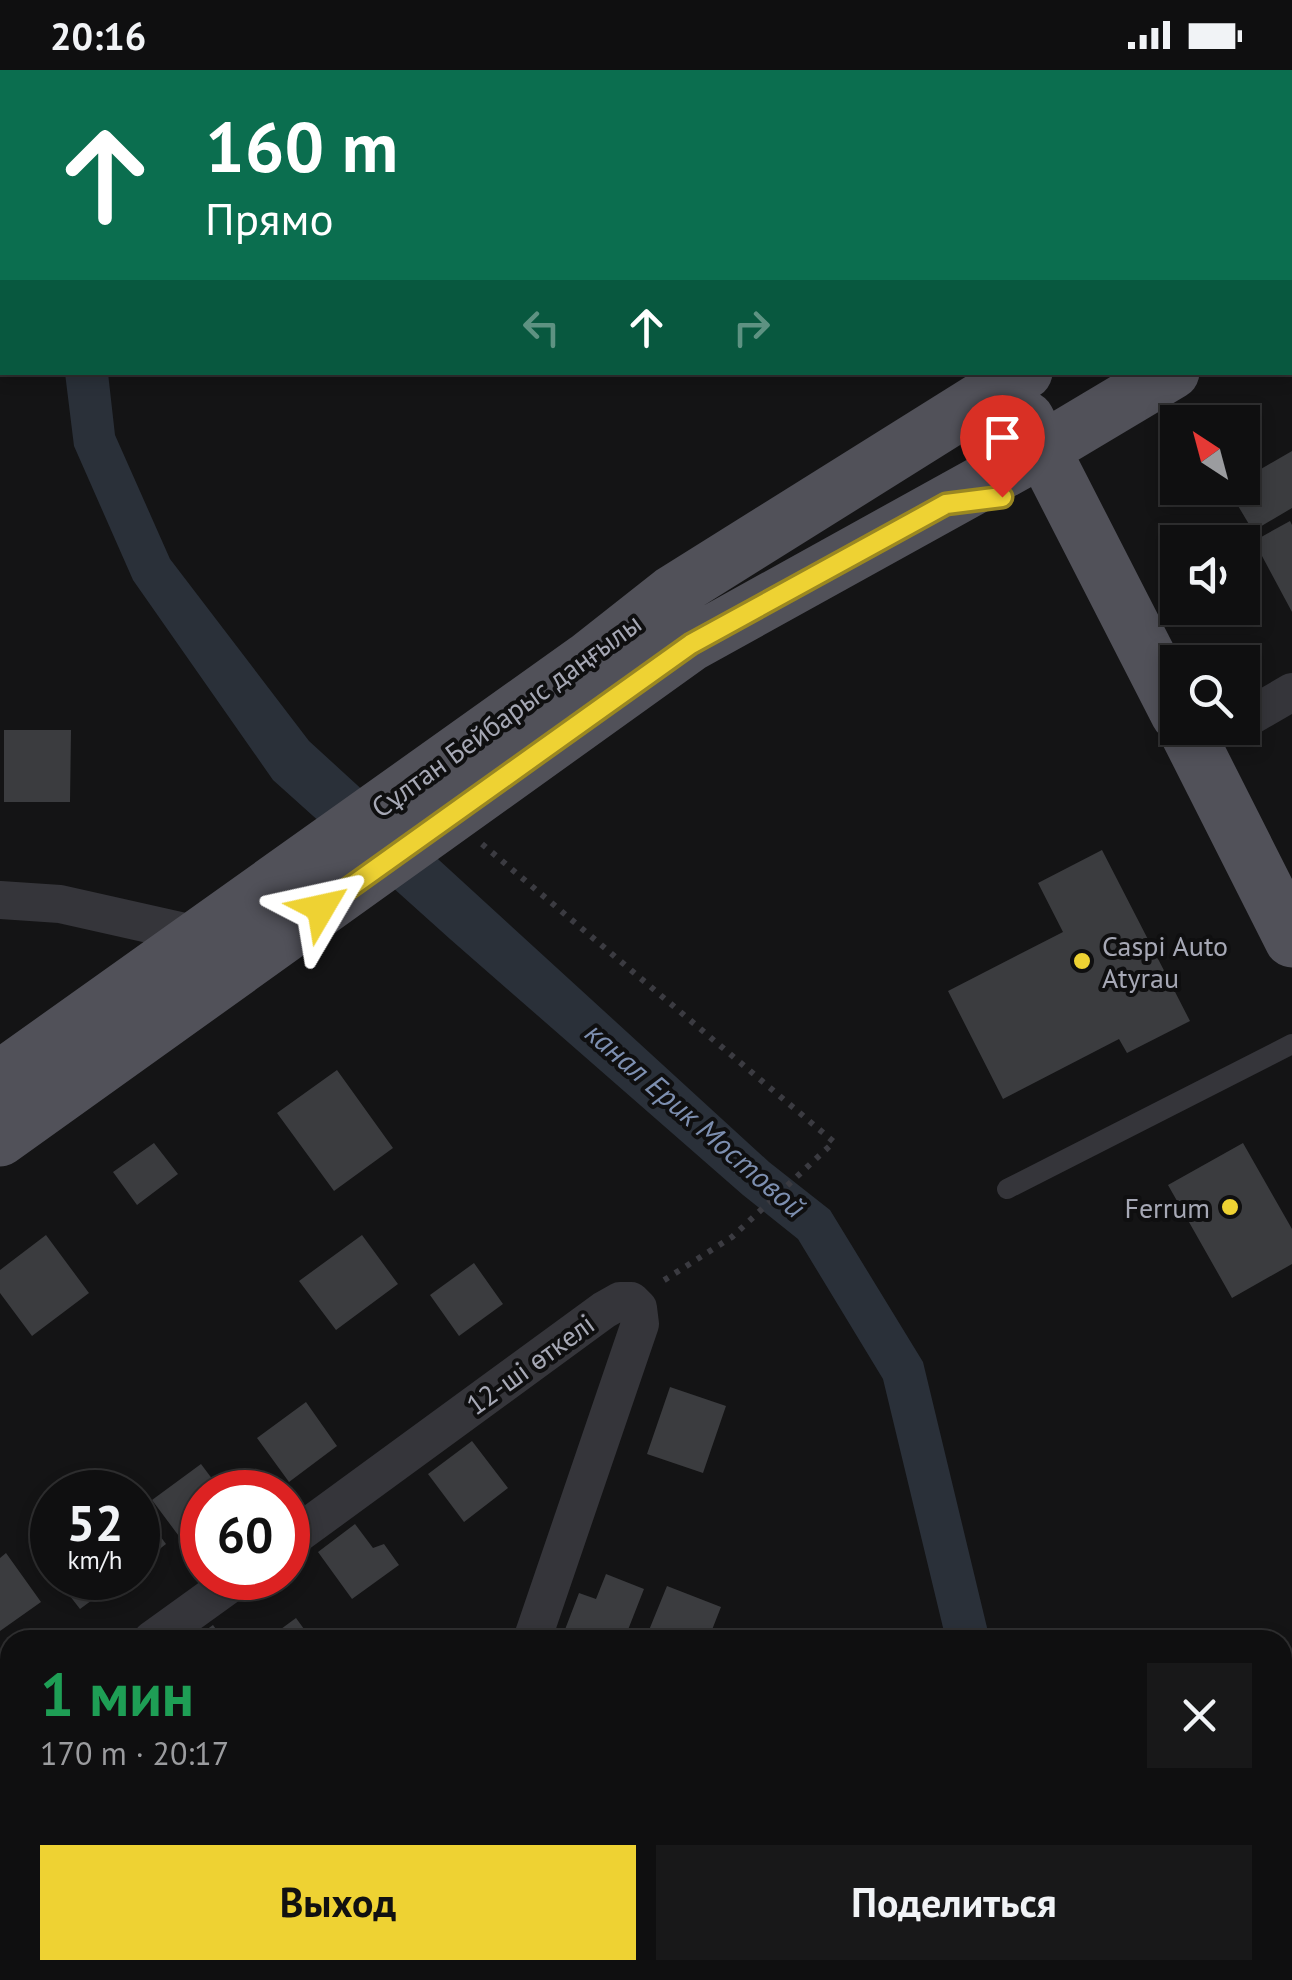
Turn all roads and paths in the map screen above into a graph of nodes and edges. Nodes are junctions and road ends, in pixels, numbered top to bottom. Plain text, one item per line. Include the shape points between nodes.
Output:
1 (1000, 375) edge
2 (1167, 375) edge
3 (1118, 405) junction
4 (1043, 449) junction
5 (946, 504) junction
6 (1086, 533) junction
7 (1160, 664) edge
8 (1292, 692) edge
9 (1260, 711) edge
10 (1204, 745) edge
11 (449, 816) junction
12 (0, 900) edge
13 (198, 934) junction
14 (1292, 940) edge
15 (1292, 1044) edge
16 (0, 1078) edge
17 (0, 1140) edge
18 (1007, 1189) dead end
19 (631, 1301) junction
20 (310, 1525) edge
21 (207, 1600) edge
22 (166, 1630) edge
23 (535, 1630) edge

1 - 4 main road
1 - 13 main road, Сұлтан Бейбарыс даңғылы via 923,436 672,593
2 - 3 main road, Сұлтан Бейбарыс даңғылы
3 - 4 main road, Сұлтан Бейбарыс даңғылы
3 - 6 main road via 1076,466
4 - 5 main road, Сұлтан Бейбарыс даңғылы
4 - 6 main road
5 - 6 main road via 1029,498
5 - 11 main road, Сұлтан Бейбарыс даңғылы via 691,644
6 - 7 main road
8 - 9 street
10 - 14 main road
11 - 17 main road, Сұлтан Бейбарыс даңғылы
11 - 19 path via 834,1142 732,1237
12 - 13 street via 60,904
13 - 16 main road, Сұлтан Бейбарыс даңғылы
15 - 18 lane
19 - 20 street, 12-ші өткелі via 604,1310
19 - 23 street, 12-ші өткелі via 640,1324
21 - 22 street

